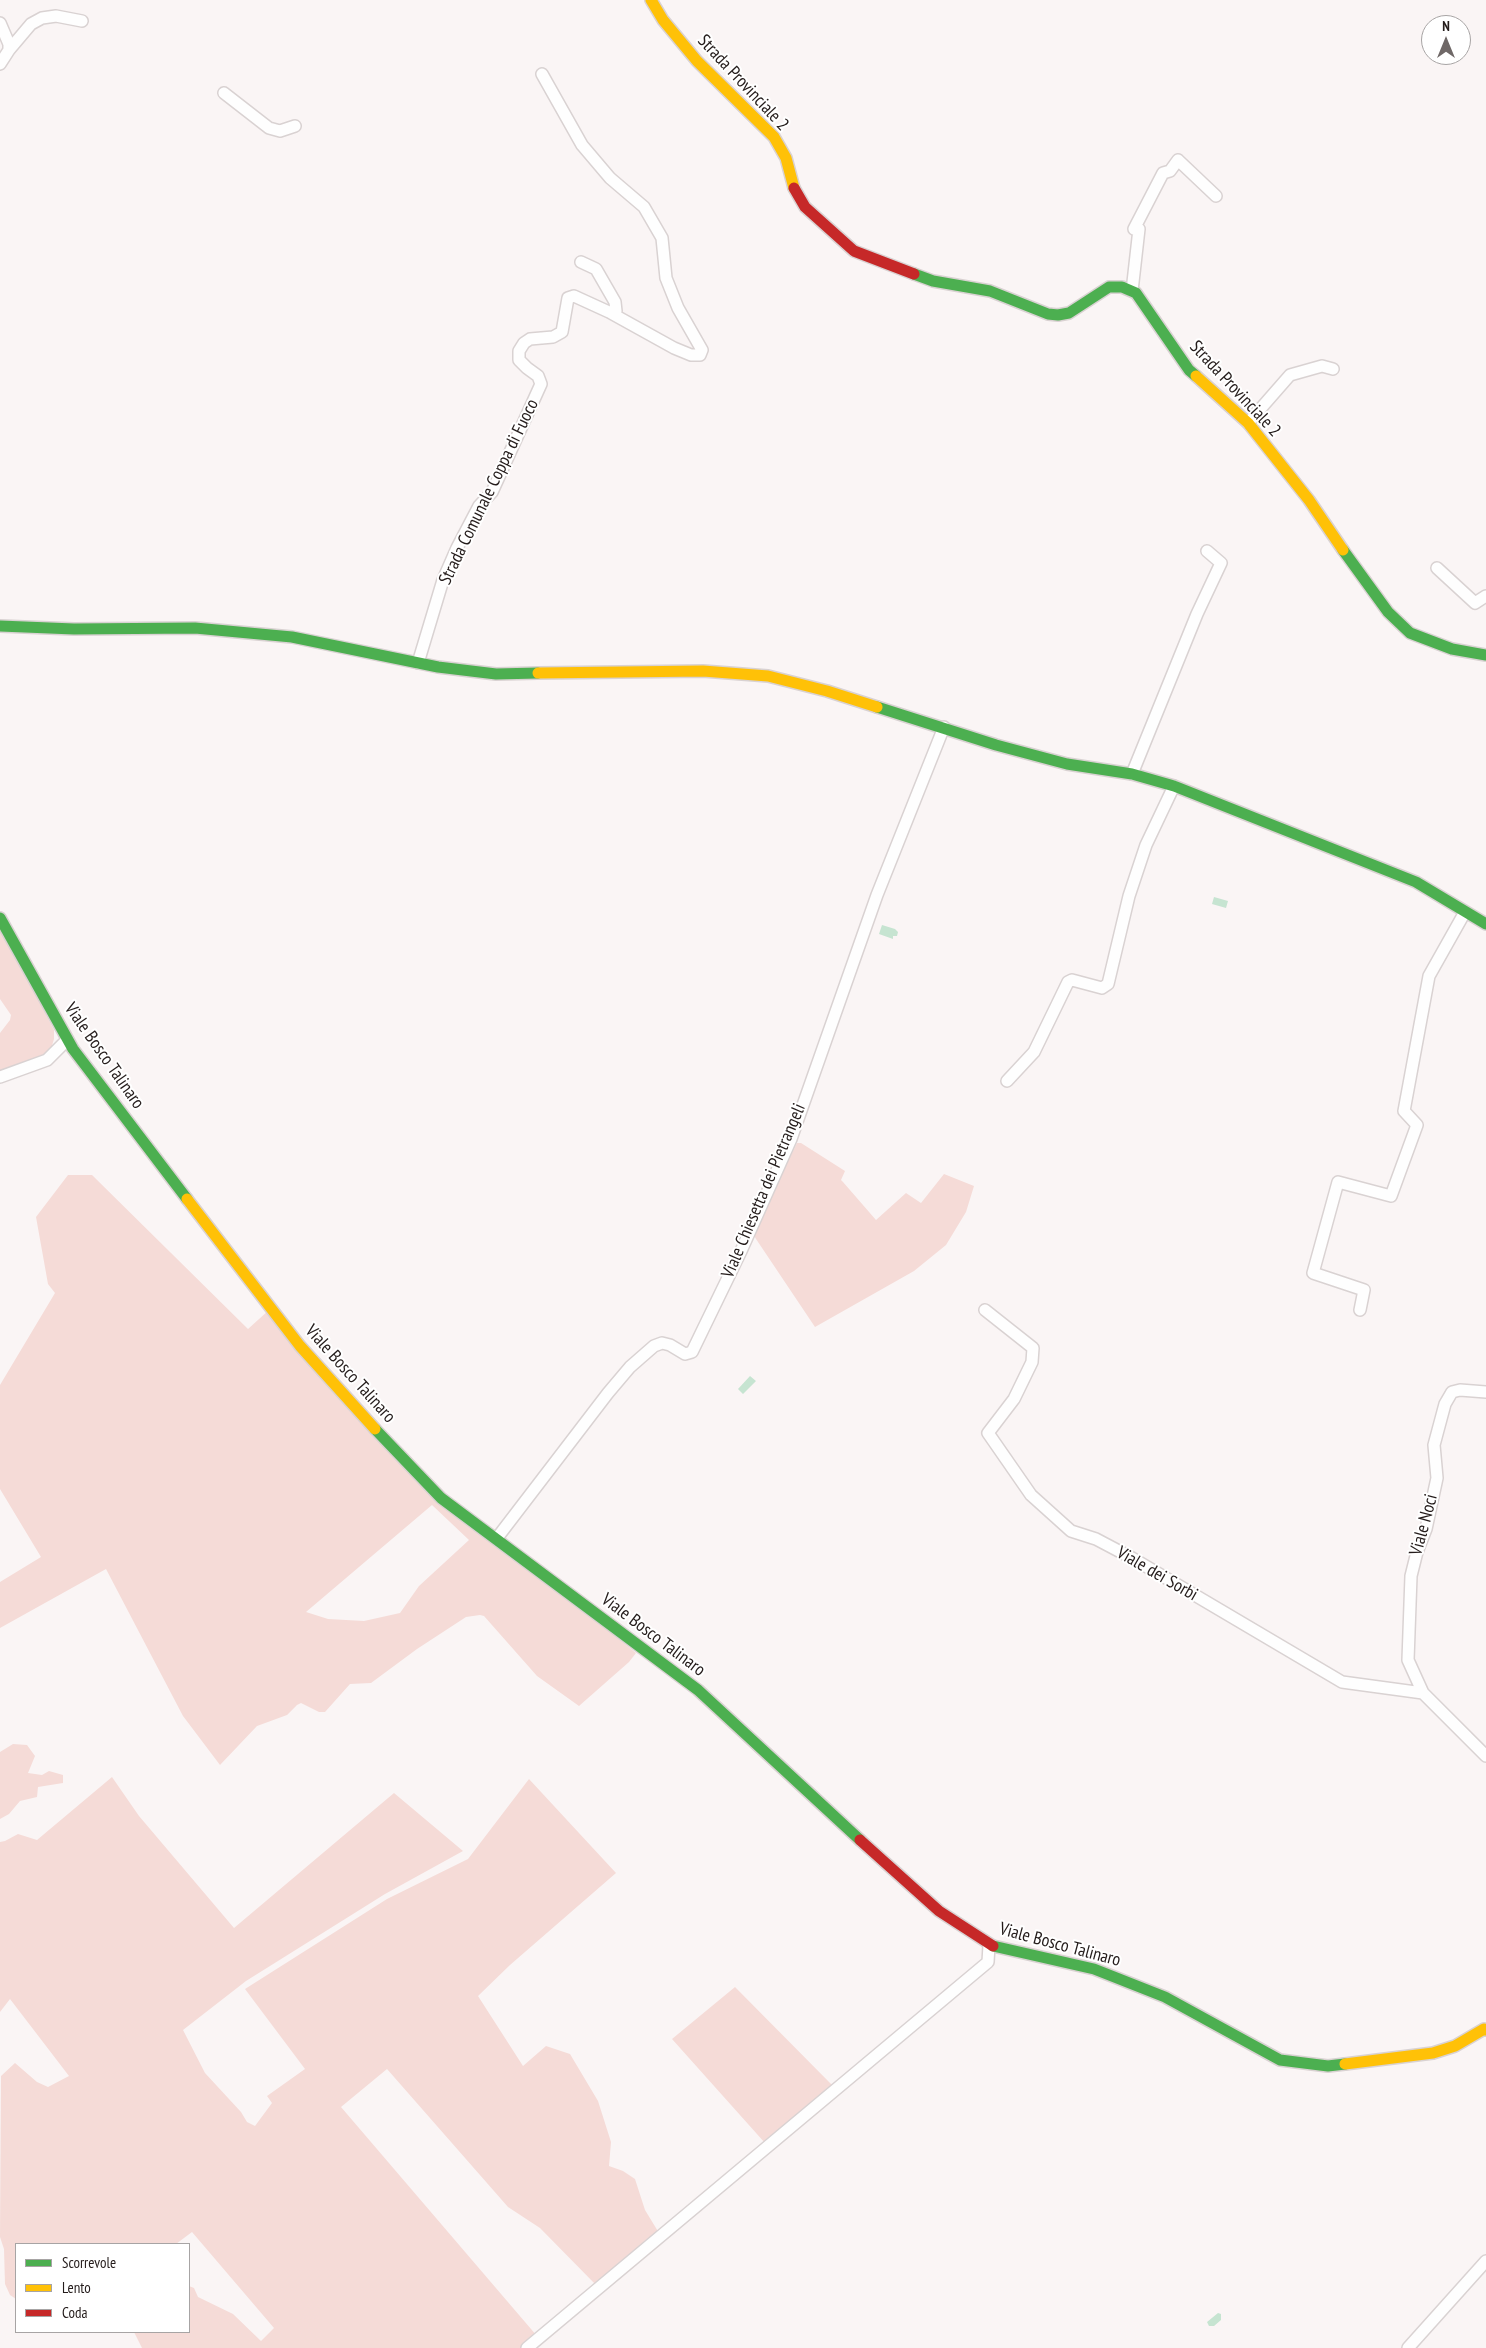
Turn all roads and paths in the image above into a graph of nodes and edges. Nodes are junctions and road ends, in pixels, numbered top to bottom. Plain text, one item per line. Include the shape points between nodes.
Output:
1 (651, 0) edge
2 (82, 21) dead end
3 (0, 23) edge
4 (9, 50) junction
5 (0, 64) edge
6 (542, 74) dead end
7 (224, 93) dead end
8 (295, 126) dead end
9 (1216, 196) dead end
10 (581, 262) dead end
11 (1132, 291) junction
12 (609, 312) junction
13 (1333, 369) dead end
14 (1248, 423) junction
15 (1207, 551) dead end
16 (1438, 568) dead end
17 (1486, 596) edge
18 (0, 626) edge
19 (1486, 655) edge
20 (418, 663) junction
21 (944, 727) junction
22 (1132, 774) junction
23 (1174, 786) junction
24 (1465, 912) junction
25 (0, 918) edge
26 (1486, 924) edge
27 (67, 1040) junction
28 (0, 1077) edge
29 (1007, 1081) dead end
30 (985, 1310) dead end
31 (1360, 1310) dead end
32 (1486, 1392) edge
33 (497, 1538) junction
34 (1423, 1693) junction
35 (1486, 1756) edge
36 (989, 1945) junction
37 (1485, 2028) edge
38 (1486, 2261) edge
39 (527, 2348) edge
40 (1408, 2348) edge

1 - 11 street, Strada Provinciale 2 via 697,61 774,137 786,158 793,186 805,206 854,251 933,282 990,291 1048,314 1069,313 1109,287
2 - 4 street via 56,16 42,18 31,24
3 - 4 street
4 - 5 street
6 - 12 street, Strada Comunale Coppa di Fuoco via 582,145 610,178 644,207 662,238 666,278 678,308 702,350 700,355 674,348
7 - 8 street via 269,128 280,131
9 - 11 street via 1178,160 1170,171 1163,173 1134,229 1139,229
10 - 12 street via 596,269 614,302 616,311
11 - 14 street, Strada Provinciale 2 via 1151,312 1188,370
12 - 20 street, Strada Comunale Coppa di Fuoco via 574,296 568,298 562,332 553,337 530,339 518,351 519,360 538,376 541,384 492,492 479,506 457,548 443,580
13 - 14 street via 1322,366 1290,375
14 - 19 street, Strada Provinciale 2 via 1309,500 1388,612 1410,633 1427,641
15 - 22 street via 1221,563
16 - 17 street via 1474,604
18 - 20 street via 195,628 244,632 292,637
20 - 21 street via 496,674 704,671 768,676
21 - 22 street via 1058,762
21 - 33 street, Viale Chiesetta dei Pietrangeli via 877,895 790,1139 692,1352 685,1354 662,1343 654,1346 630,1368
22 - 23 street
23 - 24 street via 1416,882
23 - 29 street via 1143,853 1108,984 1102,988 1072,980 1068,982 1034,1052
24 - 26 street
24 - 31 street via 1429,976 1404,1111 1417,1125 1391,1196 1338,1182 1313,1274 1364,1290
25 - 27 street, Viale Bosco Talinaro
27 - 28 street via 47,1060
27 - 33 street, Viale Bosco Talinaro via 300,1346 420,1478 441,1498
30 - 34 street, Viale dei Sorbi via 1033,1348 1032,1362 1014,1398 988,1433 1032,1495 1071,1531 1096,1539 1132,1558 1342,1682
32 - 34 street, Viale Noci via 1452,1392 1445,1404 1434,1445 1437,1478 1411,1576 1408,1660
33 - 36 street, Viale Bosco Talinaro via 698,1690 939,1911
34 - 35 street
36 - 37 street, Viale Bosco Talinaro via 1094,1969 1165,1997 1280,2060 1328,2066 1433,2053 1455,2046
36 - 39 street via 988,1962
38 - 40 street

